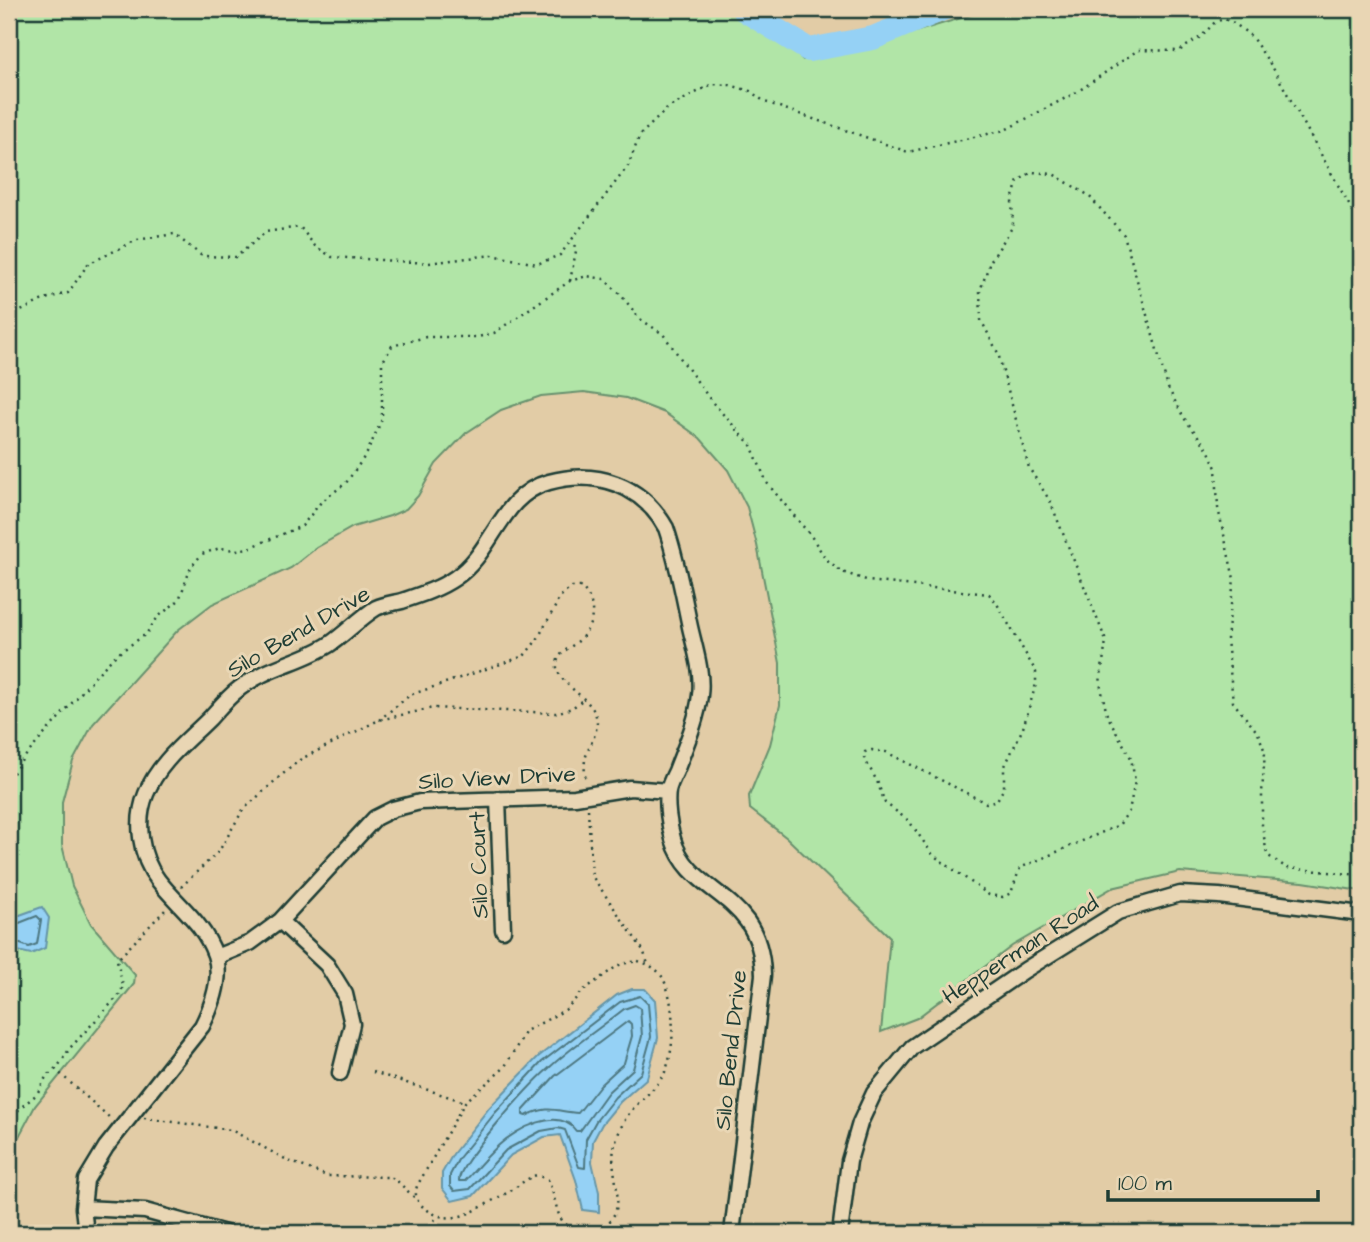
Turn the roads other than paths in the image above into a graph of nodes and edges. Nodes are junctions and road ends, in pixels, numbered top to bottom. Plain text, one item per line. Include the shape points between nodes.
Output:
1 (668, 791) junction
2 (499, 799) junction
3 (1361, 914) edge
4 (280, 921) junction
5 (503, 930) dead end
6 (216, 957) junction
7 (340, 1073) dead end
8 (83, 1208) junction
9 (86, 1233) edge
10 (225, 1233) edge
11 (732, 1233) edge
12 (840, 1233) edge

1 - 2 street, Silo View Drive via 630,788 575,797
1 - 6 street, Silo Bend Drive via 701,694 666,528 641,496 620,485 583,477 545,483 510,506 483,551 458,576 438,588 377,608 329,645 239,688 161,767 146,794 140,818 142,848 157,878 198,922
1 - 11 street, Silo Bend Drive via 673,840 681,856 750,923 763,957
2 - 4 street, Silo View Drive via 420,802 375,818
2 - 5 street, Silo Court
3 - 12 street, Hepperman Road via 1180,894 1118,912 912,1047 874,1093 860,1123 849,1161
4 - 6 street, Silo View Drive via 250,943
4 - 7 street via 327,965 345,994 352,1024
6 - 8 street, Silo Bend Drive via 216,988 202,1026 106,1147 86,1180
8 - 9 street, Silo Bend Drive
8 - 10 street via 145,1211

